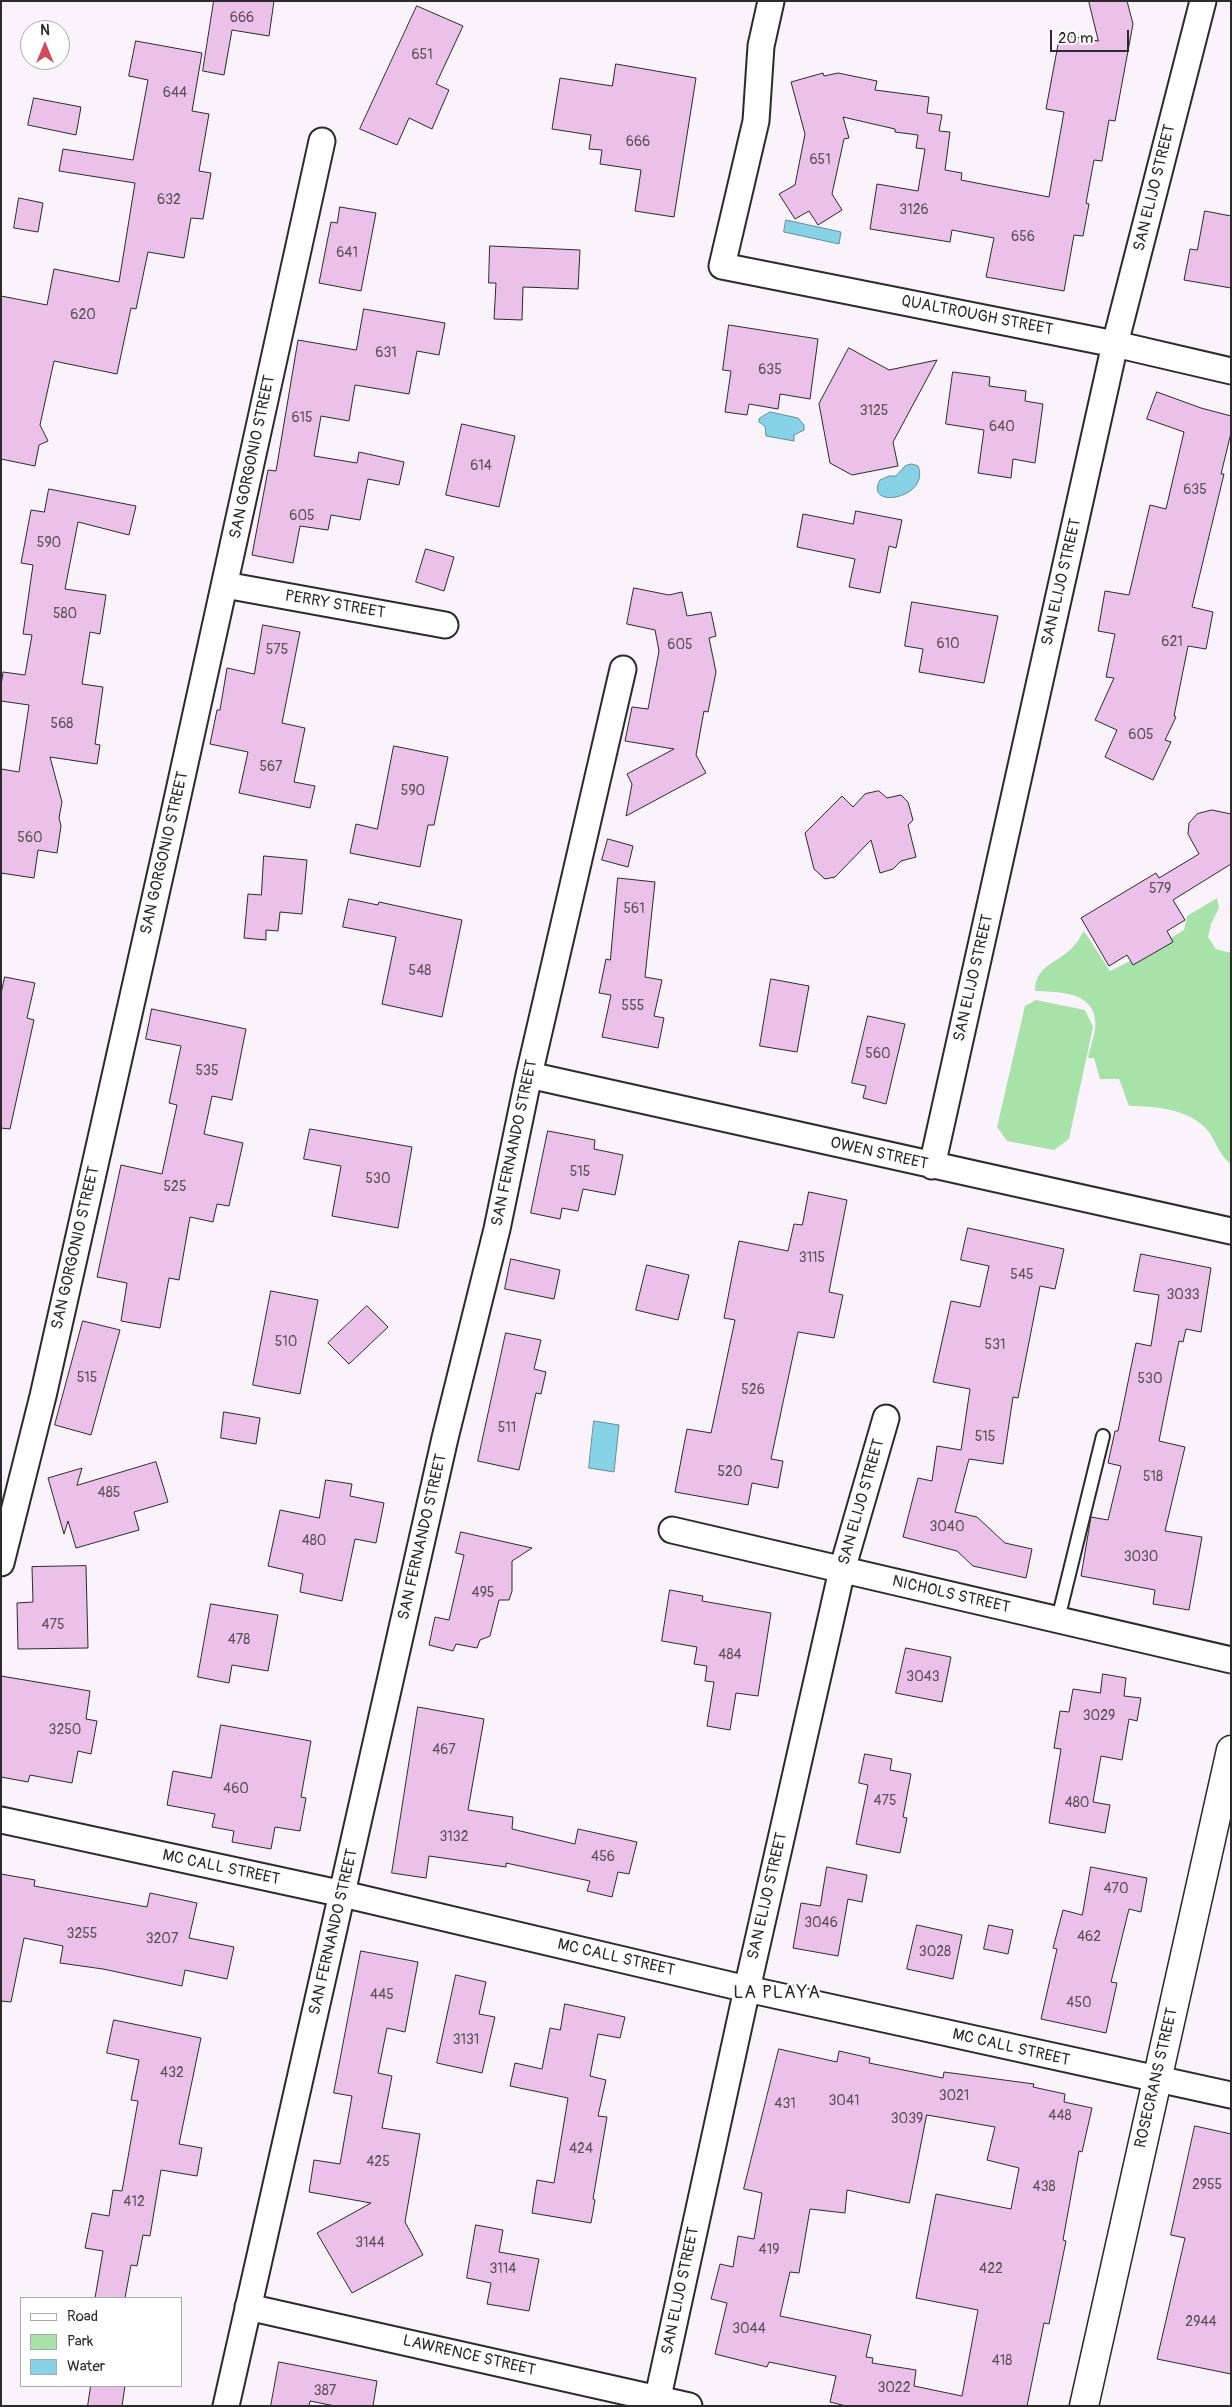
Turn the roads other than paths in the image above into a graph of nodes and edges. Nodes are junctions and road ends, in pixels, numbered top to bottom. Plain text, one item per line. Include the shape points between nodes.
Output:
1 (772, 1) edge
2 (1202, 1) edge
3 (322, 141) dead end
4 (1115, 344) junction
5 (1231, 371) edge
6 (225, 584) junction
7 (445, 625) dead end
8 (623, 669) dead end
9 (528, 1075) junction
10 (932, 1166) junction
11 (1231, 1231) edge
12 (886, 1418) dead end
13 (1103, 1436) dead end
14 (672, 1530) dead end
15 (1, 1563) edge
16 (842, 1570) junction
17 (1058, 1619) junction
18 (1231, 1660) edge
19 (1231, 1750) edge
20 (1, 1820) edge
21 (343, 1894) junction
22 (747, 1989) junction
23 (1156, 2080) junction
24 (1231, 2096) edge
25 (248, 2307) junction
26 (657, 2402) edge
27 (226, 2406) edge
28 (689, 2406) edge
29 (1084, 2406) edge

1 - 4 street, QUALTROUGH STREET via 762,46 756,121 722,266
2 - 4 street, SAN ELIJO STREET
3 - 6 street, SAN GORGONIO STREET
4 - 5 street, QUALTROUGH STREET
4 - 10 street, SAN ELIJO STREET
6 - 7 street, PERRY STREET
6 - 15 street, SAN GORGONIO STREET via 43,1396
8 - 9 street, SAN FERNANDO STREET
9 - 10 street, OWEN STREET
9 - 21 street, SAN FERNANDO STREET via 497,1229 445,1438
10 - 11 street, OWEN STREET
12 - 16 street, SAN ELIJO STREET
13 - 17 lane
14 - 16 street, NICHOLS STREET
16 - 17 street, NICHOLS STREET
16 - 22 street, SAN ELIJO STREET
17 - 18 street, NICHOLS STREET
19 - 23 street, ROSECRANS STREET
20 - 21 street, MC CALL STREET
21 - 22 street, MC CALL STREET
21 - 25 street, SAN FERNANDO STREET
22 - 23 street, MC CALL STREET
22 - 26 street, SAN ELIJO STREET
23 - 24 street, MC CALL STREET
23 - 29 street, ROSECRANS STREET
25 - 26 street, LAWRENCE STREET
25 - 27 street, SAN FERNANDO STREET
26 - 28 street, LAWRENCE STREET

